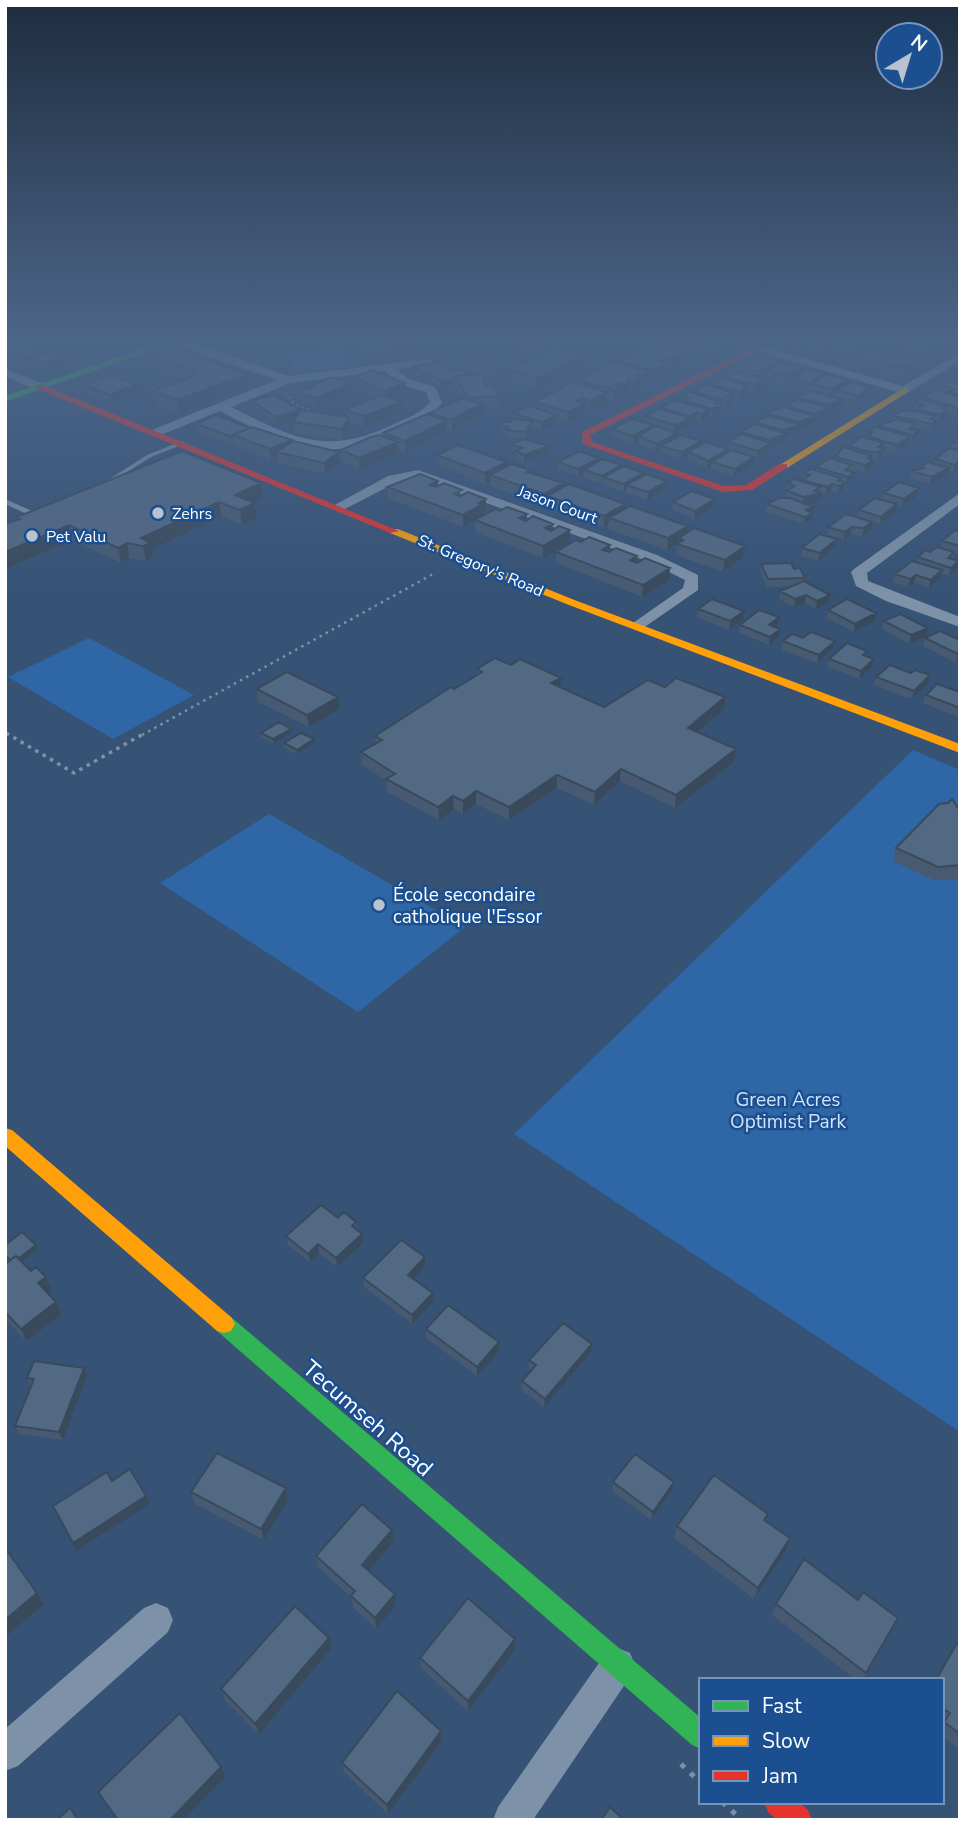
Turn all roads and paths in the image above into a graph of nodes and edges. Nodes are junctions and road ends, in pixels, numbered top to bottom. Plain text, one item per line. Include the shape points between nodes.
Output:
1 (137, 424) edge
2 (178, 424) edge
3 (255, 424) edge
4 (397, 424) edge
5 (603, 424) edge
6 (850, 424) edge
7 (158, 432) junction
8 (182, 443) junction
9 (101, 484) edge
10 (960, 497) edge
11 (5, 501) edge
12 (338, 506) junction
13 (43, 508) edge
14 (433, 574) dead end
15 (960, 622) edge
16 (639, 626) junction
17 (5, 733) edge
18 (960, 750) edge
19 (5, 1135) edge
20 (156, 1620) dead end
21 (618, 1665) junction
22 (699, 1734) edge
23 (5, 1753) edge
24 (724, 1804) edge
25 (780, 1804) edge
26 (511, 1820) edge
27 (742, 1820) edge
28 (798, 1820) edge

1 - 7 street, St. Gregory's Road
2 - 7 street
3 - 4 street via 314,447 341,447
5 - 6 street via 585,433 588,444 723,489 748,488
7 - 8 street, St. Gregory's Road
8 - 9 lane
8 - 12 street, St. Gregory's Road
10 - 15 street via 859,572 861,583
11 - 13 lane via 29,516
12 - 16 street, St. Gregory's Road
12 - 16 street, Jason Court via 393,479 418,474 640,553 693,578 690,590
14 - 17 path via 74,773
16 - 18 street, St. Gregory's Road
19 - 21 street, Tecumseh Road
20 - 23 street
21 - 22 street, Tecumseh Road
21 - 26 street
24 - 27 path
25 - 28 street

